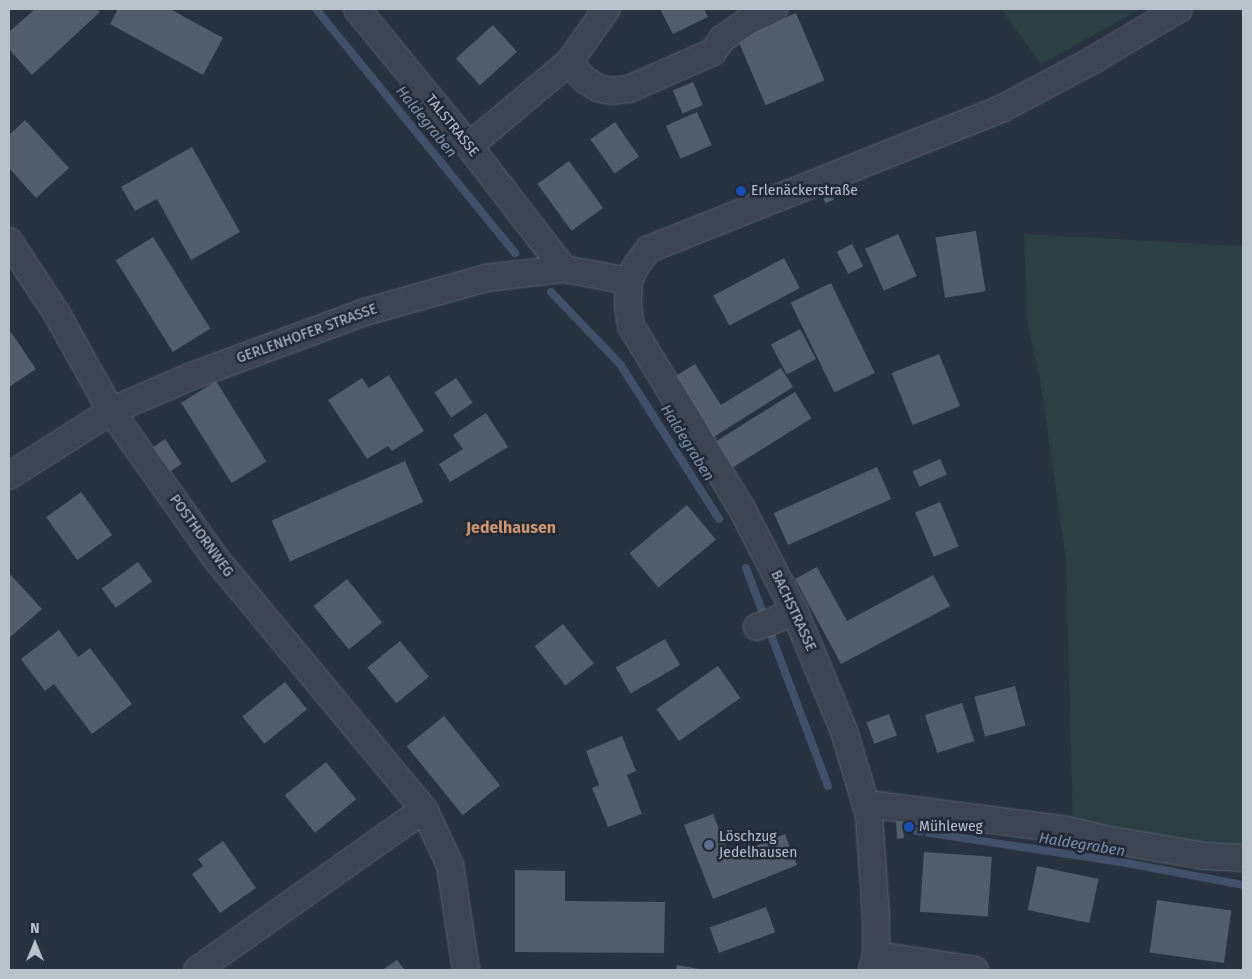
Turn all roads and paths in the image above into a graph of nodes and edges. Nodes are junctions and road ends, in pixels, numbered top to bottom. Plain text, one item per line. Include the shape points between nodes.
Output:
1 (357, 9) edge
2 (607, 9) edge
3 (774, 9) edge
4 (1179, 9) edge
5 (569, 62) junction
6 (469, 146) junction
7 (9, 241) edge
8 (564, 269) junction
9 (629, 281) junction
10 (111, 411) junction
11 (9, 476) edge
12 (866, 804) junction
13 (424, 809) junction
14 (1243, 858) edge
15 (874, 963) edge
16 (197, 970) edge
17 (466, 970) edge
18 (975, 970) edge

1 - 6 street, TALSTRASSE
2 - 5 street
3 - 5 street via 746,22 722,39 713,52 629,89 612,91 598,88 584,79
4 - 9 street via 1001,109 649,249
5 - 6 street
6 - 8 street, TALSTRASSE
7 - 10 street, POSTHORNWEG via 57,314
8 - 9 street, GERLENHOFER STRASSE
8 - 10 street, GERLENHOFER STRASSE via 486,278 365,312 192,376
9 - 12 street, BACHSTRASSE via 631,326 742,509 776,620 844,731
10 - 11 street, GERLENHOFER STRASSE
10 - 13 street, POSTHORNWEG via 217,560
12 - 14 street via 1062,829 1204,856
12 - 15 street, BACHSTRASSE via 874,868
13 - 16 street
13 - 17 street, POSTHORNWEG via 450,865
15 - 18 street

